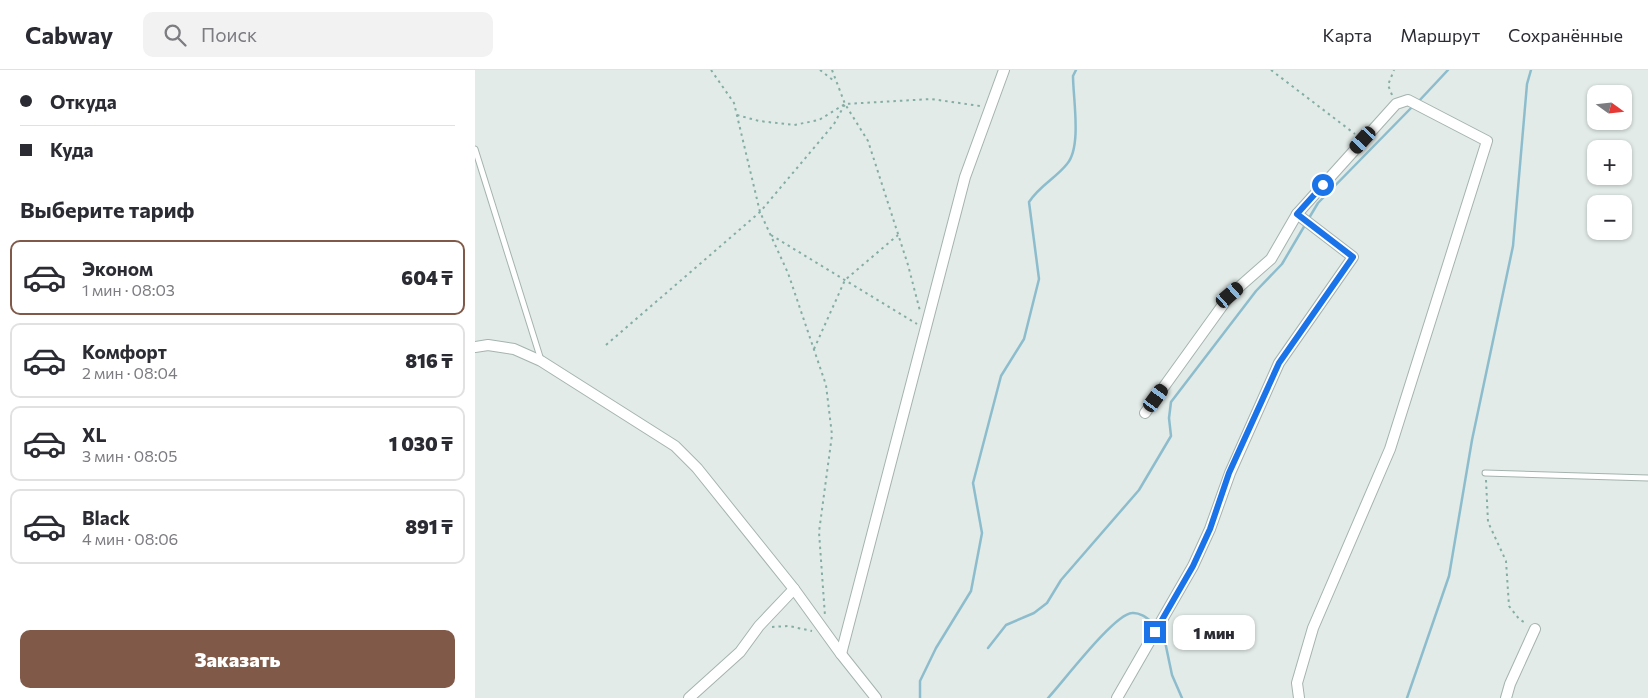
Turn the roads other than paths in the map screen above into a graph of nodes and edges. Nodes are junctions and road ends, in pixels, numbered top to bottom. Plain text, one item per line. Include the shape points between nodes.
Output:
1 (1004, 70) edge
2 (475, 149) edge
3 (1297, 214) junction
4 (475, 346) edge
5 (541, 361) junction
6 (1145, 413) dead end
7 (1485, 473) road end
8 (1648, 478) edge
9 (794, 589) junction
10 (1535, 629) road end
11 (841, 654) junction
12 (689, 698) edge
13 (876, 698) edge
14 (1117, 698) edge
15 (1299, 698) edge
16 (1506, 698) edge

1 - 11 street via 965,177
2 - 5 lane
3 - 6 street via 1271,259 1230,295
3 - 14 street via 1353,257 1279,363 1229,473 1210,529 1196,558
3 - 15 street via 1396,104 1408,100 1487,141 1390,449 1313,628 1297,683
4 - 5 street via 514,349
5 - 9 street via 675,446 697,468
7 - 8 lane
9 - 11 street
9 - 12 street via 740,652
10 - 16 street
11 - 13 street

